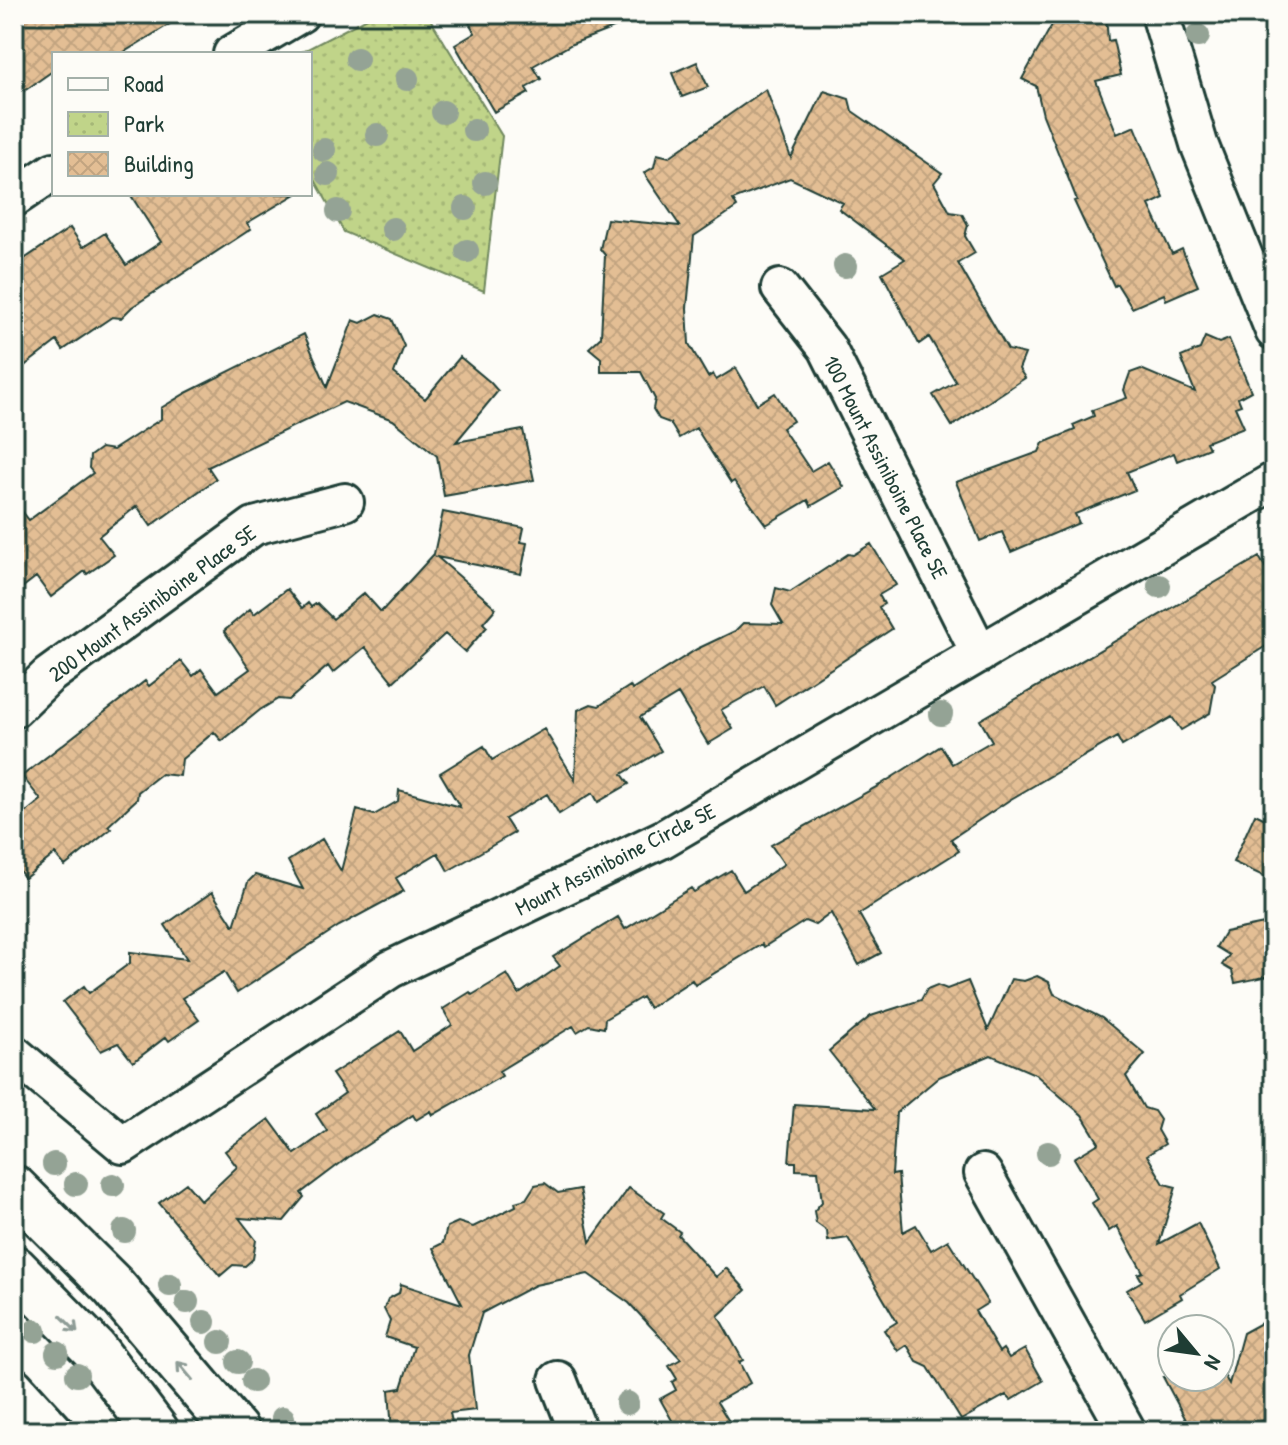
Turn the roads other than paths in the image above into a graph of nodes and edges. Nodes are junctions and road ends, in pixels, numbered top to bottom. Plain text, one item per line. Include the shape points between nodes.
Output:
1 (1160, 14) edge
2 (281, 18) edge
3 (235, 52) edge
4 (52, 172) edge
5 (14, 198) edge
6 (780, 288) dead end
7 (1274, 331) edge
8 (1274, 481) edge
9 (345, 502) dead end
10 (980, 654) junction
11 (14, 709) edge
12 (14, 1054) edge
13 (983, 1173) dead end
14 (14, 1188) edge
15 (14, 1268) edge
16 (558, 1380) dead end
17 (14, 1386) edge
18 (55, 1431) edge
19 (156, 1431) edge
20 (236, 1431) edge
21 (578, 1431) edge
22 (1127, 1431) edge

1 - 7 street via 1199,144
2 - 3 street
4 - 5 street
6 - 10 street, 100 Mount Assiniboine Place SE via 827,348
8 - 10 street, Mount Assiniboine Circle SE
9 - 11 street, 200 Mount Assiniboine Place SE via 254,526 48,676
10 - 12 street, Mount Assiniboine Circle SE via 663,839 391,969 123,1145
13 - 22 street
20 -> 14 main road via 113,1286
15 -> 19 main road via 94,1349
16 - 21 street
17 - 18 street

